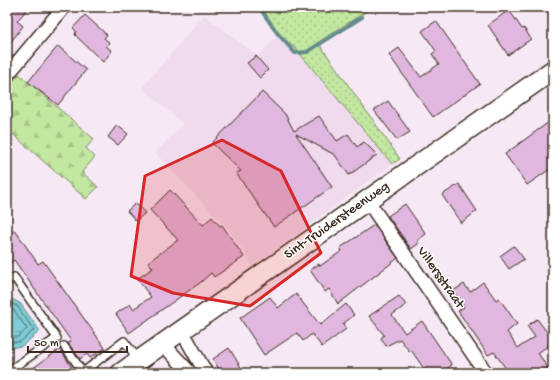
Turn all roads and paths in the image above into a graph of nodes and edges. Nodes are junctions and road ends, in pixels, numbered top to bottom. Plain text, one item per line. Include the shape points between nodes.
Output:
1 (64, 7) edge
2 (553, 70) edge
3 (7, 75) edge
4 (367, 200) junction
5 (7, 282) edge
6 (182, 331) junction
7 (163, 344) junction
8 (64, 346) dead end
9 (139, 360) junction
10 (7, 372) edge
11 (121, 373) edge
12 (190, 373) edge
13 (206, 373) edge
14 (486, 373) edge

1 - 3 street
2 - 4 main road, Sint-Truidersteenweg
4 - 6 main road, Sint-Truidersteenweg
4 - 14 street, Villersstraat
5 - 10 lane via 14,277 57,338
6 - 7 main road, Sint-Truidersteenweg
6 - 13 street
7 - 9 main road, Sint-Truidersteenweg
7 - 12 street
8 - 9 lane via 83,372 124,341
9 - 11 main road, Sint-Truidersteenweg

